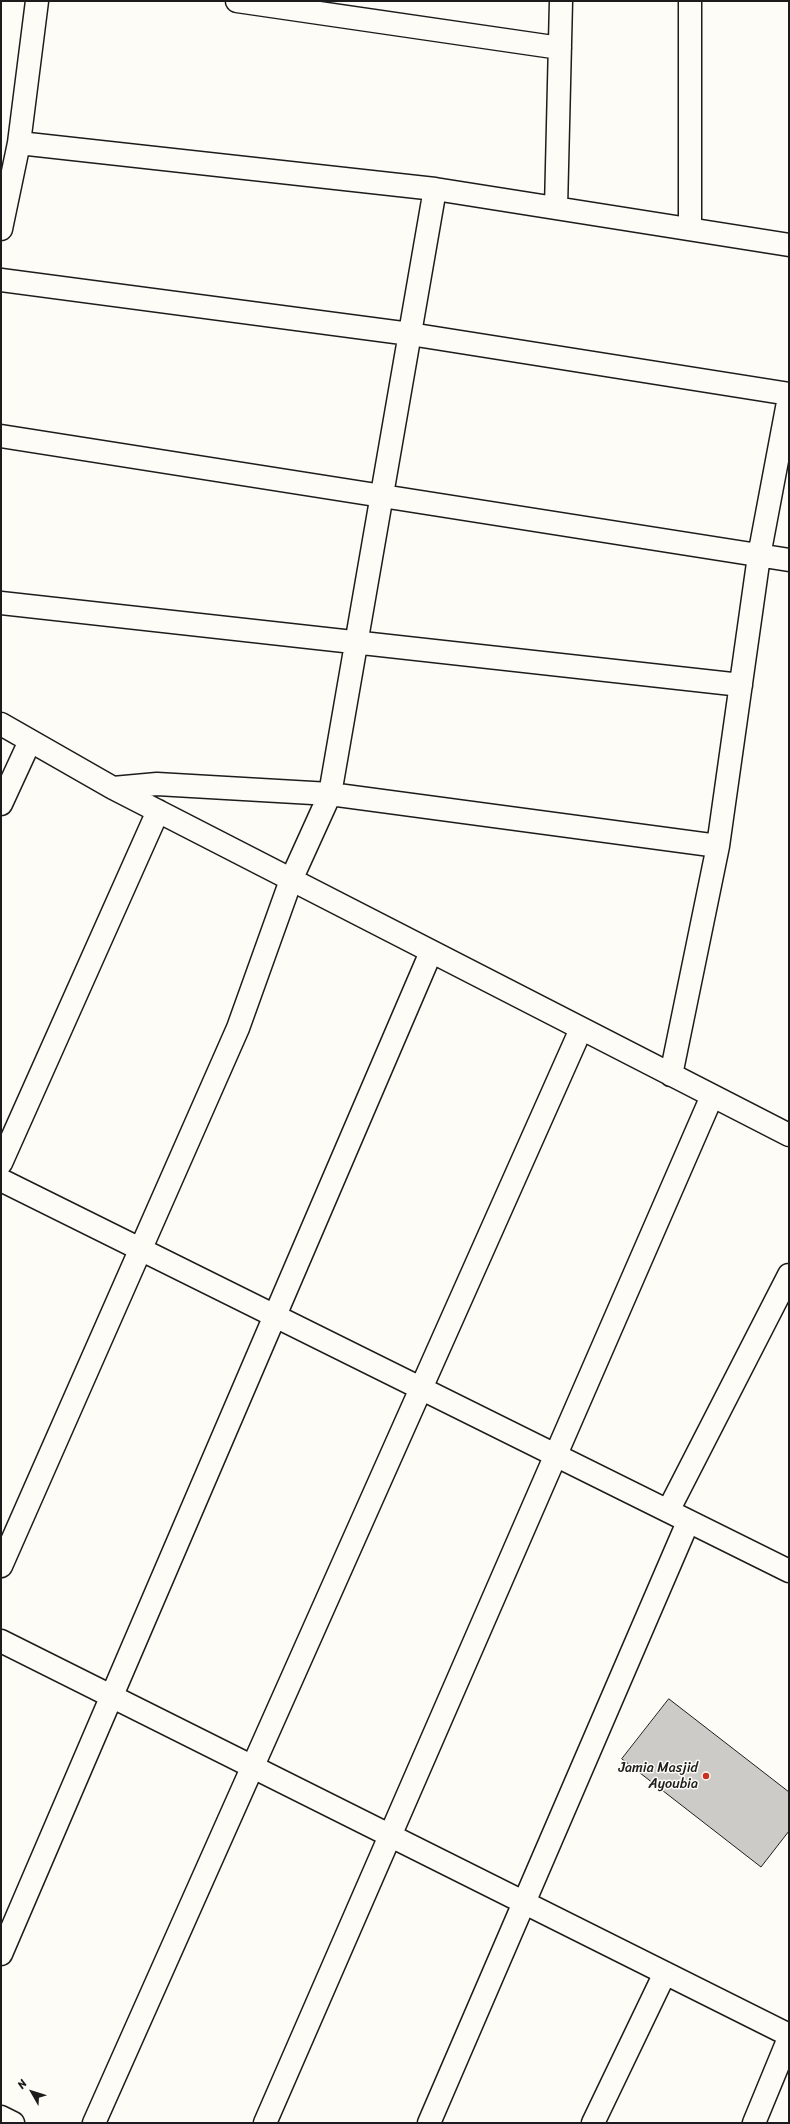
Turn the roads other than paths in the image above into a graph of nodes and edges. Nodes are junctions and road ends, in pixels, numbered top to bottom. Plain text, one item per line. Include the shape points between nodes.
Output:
1 (37, 1) edge
2 (238, 1) edge
3 (561, 1) edge
4 (690, 1) edge
5 (560, 48) junction
6 (19, 143) junction
7 (435, 189) junction
8 (556, 208) junction
9 (1, 229) edge
10 (690, 229) junction
11 (789, 245) edge
12 (1, 280) edge
13 (410, 334) junction
14 (789, 394) edge
15 (789, 397) edge
16 (1, 436) edge
17 (382, 495) junction
18 (759, 556) junction
19 (789, 560) edge
20 (1, 603) edge
21 (356, 642) junction
22 (741, 685) junction
23 (1, 724) edge
24 (30, 741) junction
25 (113, 788) junction
26 (330, 794) junction
27 (1, 804) edge
28 (158, 811) junction
29 (718, 846) junction
30 (291, 880) junction
31 (431, 952) junction
32 (581, 1029) junction
33 (671, 1075) junction
34 (712, 1096) junction
35 (789, 1135) edge
36 (1, 1163) edge
37 (1, 1180) edge
38 (141, 1250) junction
39 (789, 1275) edge
40 (275, 1316) junction
41 (421, 1388) junction
42 (555, 1456) junction
43 (668, 1511) junction
44 (688, 1522) junction
45 (1, 1566) edge
46 (789, 1571) edge
47 (1, 1641) edge
48 (112, 1696) junction
49 (252, 1766) junction
50 (390, 1836) junction
51 (524, 1903) junction
52 (1, 1954) edge
53 (664, 1973) junction
54 (789, 2036) edge
55 (1, 2117) edge
56 (13, 2123) edge
57 (94, 2123) edge
58 (265, 2123) edge
59 (429, 2123) edge
60 (593, 2123) edge
61 (754, 2123) edge

1 - 6 street
2 - 5 street
3 - 5 street
4 - 10 street
5 - 8 street
6 - 7 street
6 - 9 street
7 - 8 street
7 - 13 street
8 - 10 street
10 - 11 street
12 - 13 street
13 - 14 street
13 - 17 street
15 - 18 street
16 - 17 street
17 - 18 street
17 - 21 street
18 - 19 street
18 - 22 street
20 - 21 street
21 - 22 street
21 - 26 street
22 - 29 street
23 - 24 street
24 - 25 street
24 - 27 street
25 - 26 street via 157,784
25 - 28 street
26 - 29 street
26 - 30 street
28 - 30 street
28 - 36 street
29 - 33 street
30 - 31 street
30 - 38 street via 238,1028
31 - 32 street
31 - 40 street
32 - 33 street
32 - 41 street
33 - 34 street
34 - 35 street
34 - 42 street
37 - 38 street
38 - 40 street
38 - 45 street
39 - 43 street
40 - 41 street
40 - 48 street
41 - 42 street
41 - 49 street
42 - 43 street
42 - 50 street
43 - 44 street
44 - 46 street
44 - 51 street
47 - 48 street
48 - 49 street
48 - 52 street
49 - 50 street
49 - 57 street
50 - 51 street
50 - 58 street
51 - 53 street
51 - 59 street
53 - 54 street
53 - 60 street
54 - 61 street
55 - 56 street

